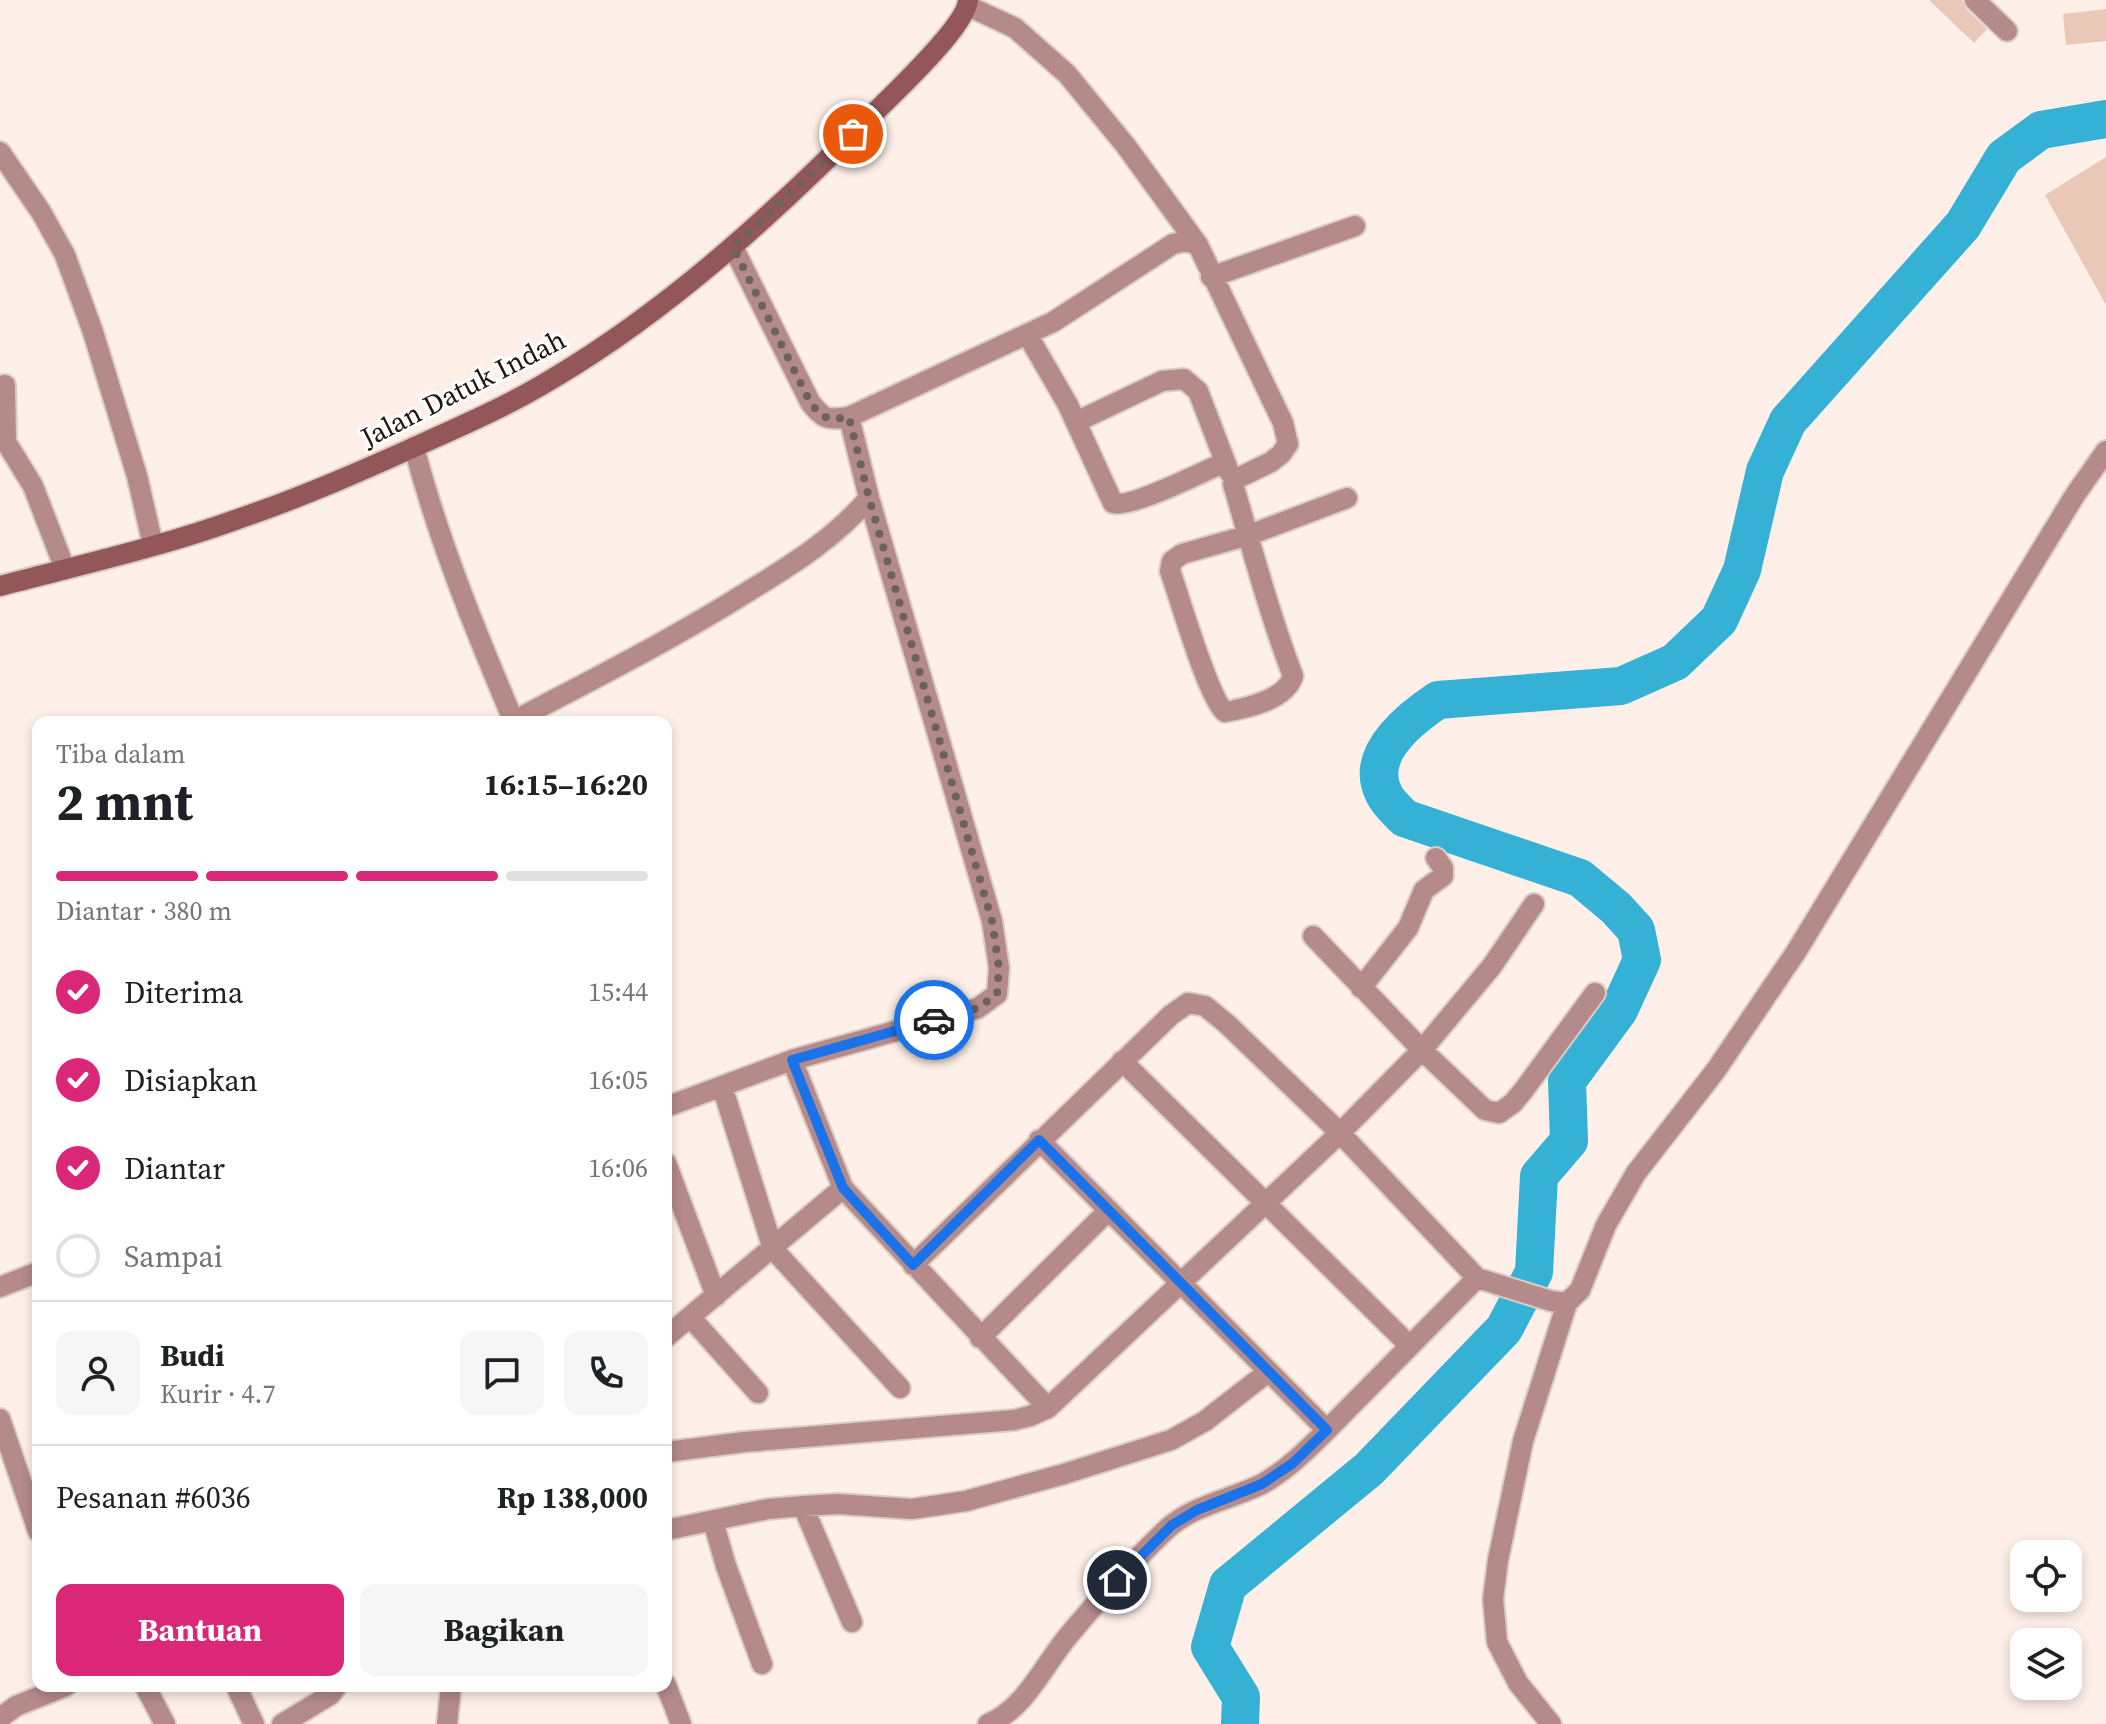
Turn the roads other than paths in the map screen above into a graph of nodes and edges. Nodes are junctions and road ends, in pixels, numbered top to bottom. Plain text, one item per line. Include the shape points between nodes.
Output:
1 (1975, 0) edge
2 (968, 3) edge
3 (2007, 31) dead end
4 (0, 152) edge
5 (1355, 226) dead end
6 (1198, 245) junction
7 (733, 247) junction
8 (1211, 277) junction
9 (1027, 334) junction
10 (5, 385) dead end
11 (849, 417) junction
12 (1076, 422) junction
13 (414, 447) junction
14 (2106, 451) edge
15 (1225, 462) junction
16 (1233, 484) junction
17 (869, 498) junction
18 (1347, 498) dead end
19 (1249, 535) junction
20 (153, 545) junction
21 (65, 569) junction
22 (0, 586) edge
23 (512, 716) edge
24 (525, 716) edge
25 (1436, 858) dead end
26 (1534, 904) dead end
27 (1313, 936) dead end
28 (1361, 988) junction
29 (1595, 993) dead end
30 (1422, 1050) junction
31 (792, 1060) junction
32 (1122, 1061) junction
33 (722, 1086) junction
34 (672, 1105) edge
35 (1340, 1133) junction
36 (1039, 1140) junction
37 (672, 1179) edge
38 (843, 1188) junction
39 (1265, 1204) junction
40 (1109, 1210) junction
41 (773, 1249) junction
42 (913, 1265) junction
43 (32, 1274) edge
44 (1477, 1278) junction
45 (1179, 1283) junction
46 (0, 1287) edge
47 (716, 1296) junction
48 (1559, 1302) junction
49 (691, 1318) junction
50 (672, 1332) edge
51 (980, 1338) junction
52 (1410, 1346) junction
53 (1268, 1372) junction
54 (900, 1388) dead end
55 (758, 1393) dead end
56 (1048, 1408) junction
57 (0, 1419) edge
58 (1327, 1430) junction
59 (672, 1451) edge
60 (803, 1506) junction
61 (32, 1513) edge
62 (713, 1521) junction
63 (672, 1529) edge
64 (852, 1622) dead end
65 (762, 1664) dead end
66 (51, 1692) edge
67 (148, 1692) edge
68 (239, 1692) edge
69 (332, 1692) edge
70 (450, 1692) edge
71 (669, 1692) edge
72 (0, 1718) edge
73 (165, 1724) edge
74 (254, 1724) edge
75 (282, 1724) edge
76 (447, 1724) edge
77 (681, 1724) edge
78 (988, 1724) edge
79 (1551, 1724) edge

1 - 3 street
2 - 6 street via 1015,28 1067,74
2 - 7 street, Jalan Datuk Indah via 920,68
4 - 20 street via 65,255 137,476
5 - 8 street
6 - 8 street
6 - 9 street via 1173,244
7 - 11 street via 810,402 828,420
7 - 13 street, Jalan Datuk Indah via 551,380
8 - 16 street via 1283,423 1288,444
9 - 11 street
9 - 12 street
10 - 21 street via 6,442 33,486
11 - 17 street
12 - 15 street via 1117,505
12 - 15 street via 1162,381 1184,379 1198,391
13 - 20 street, Jalan Datuk Indah via 235,521
13 - 23 street via 454,576
14 - 48 street via 1782,974 1636,1173 1606,1225 1580,1290
15 - 16 street
16 - 19 street
17 - 24 street via 826,542 705,619
17 - 31 street via 992,921 997,994 978,1008
18 - 19 street
19 - 19 street via 1293,676 1290,686 1277,695 1225,712 1217,705 1170,571 1172,561 1182,554
20 - 21 street, Jalan Datuk Indah
21 - 22 street, Jalan Datuk Indah
25 - 28 street via 1443,876 1424,890 1408,928
26 - 30 street via 1492,966
27 - 28 street
28 - 30 street
29 - 30 street via 1523,1091 1499,1113 1485,1110
30 - 35 street
31 - 33 street
31 - 38 street
32 - 35 street via 1188,1003 1205,1006
32 - 36 street
32 - 39 street
33 - 34 street
33 - 41 street
35 - 39 street
35 - 44 street
36 - 40 street
36 - 42 street
37 - 47 street
38 - 41 street
38 - 42 street
39 - 45 street
39 - 52 street
40 - 45 street
40 - 51 street
41 - 47 street
41 - 54 street
42 - 51 street
43 - 46 street
44 - 48 street
44 - 52 street
45 - 53 street
45 - 56 street
47 - 49 street
48 - 79 street via 1523,1441 1493,1599 1497,1642 1518,1683
49 - 50 street
49 - 55 street
51 - 56 street
52 - 58 street
53 - 58 street
53 - 60 street via 1171,1440 1064,1474 966,1501 912,1509
56 - 59 street via 1014,1420
57 - 61 street
58 - 78 street via 1262,1484 1172,1525 1096,1602 1012,1710
60 - 62 street
60 - 64 street
62 - 63 street
62 - 65 street
66 - 72 street
67 - 73 street
68 - 74 street
69 - 75 street
70 - 76 street
71 - 77 street

